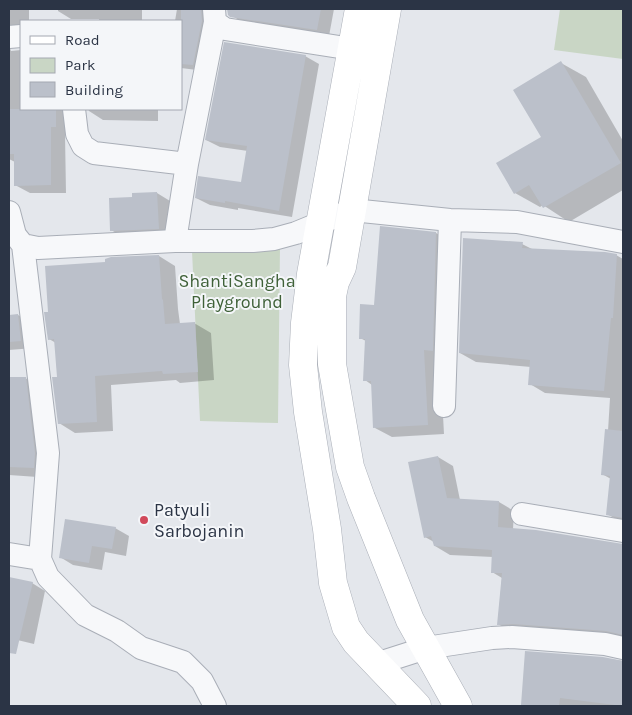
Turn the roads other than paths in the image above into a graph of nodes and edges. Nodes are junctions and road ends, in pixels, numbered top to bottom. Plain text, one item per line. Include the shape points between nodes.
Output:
1 (359, 9) edge
2 (387, 9) edge
3 (214, 16) edge
4 (352, 48) junction
5 (74, 110) edge
6 (187, 164) junction
7 (352, 210) junction
8 (9, 212) edge
9 (450, 220) junction
10 (320, 224) junction
11 (175, 241) junction
12 (623, 242) edge
13 (23, 245) junction
14 (444, 406) dead end
15 (522, 514) dead end
16 (623, 530) edge
17 (9, 554) edge
18 (40, 558) junction
19 (426, 648) junction
20 (623, 648) edge
21 (376, 664) junction
22 (215, 706) edge
23 (418, 706) edge
24 (458, 706) edge

1 - 4 main road
2 - 7 main road
3 - 4 street via 225,29
3 - 6 street
4 - 10 main road
5 - 6 street via 77,134 83,146 94,153
6 - 11 street
7 - 9 street
7 - 10 street
7 - 19 main road via 342,267 332,296 332,364 338,401 350,467 361,498 410,620
8 - 13 street via 15,235
9 - 12 street via 517,222
9 - 14 street
10 - 11 street via 274,239
10 - 21 main road via 305,323 303,365 308,412 333,583 346,628
11 - 13 street via 38,248
13 - 18 street via 48,453
15 - 16 street
17 - 18 street
18 - 22 street via 48,577 85,614 142,648 182,662 202,681
19 - 20 street via 512,637
19 - 21 street
19 - 24 main road
21 - 23 main road

